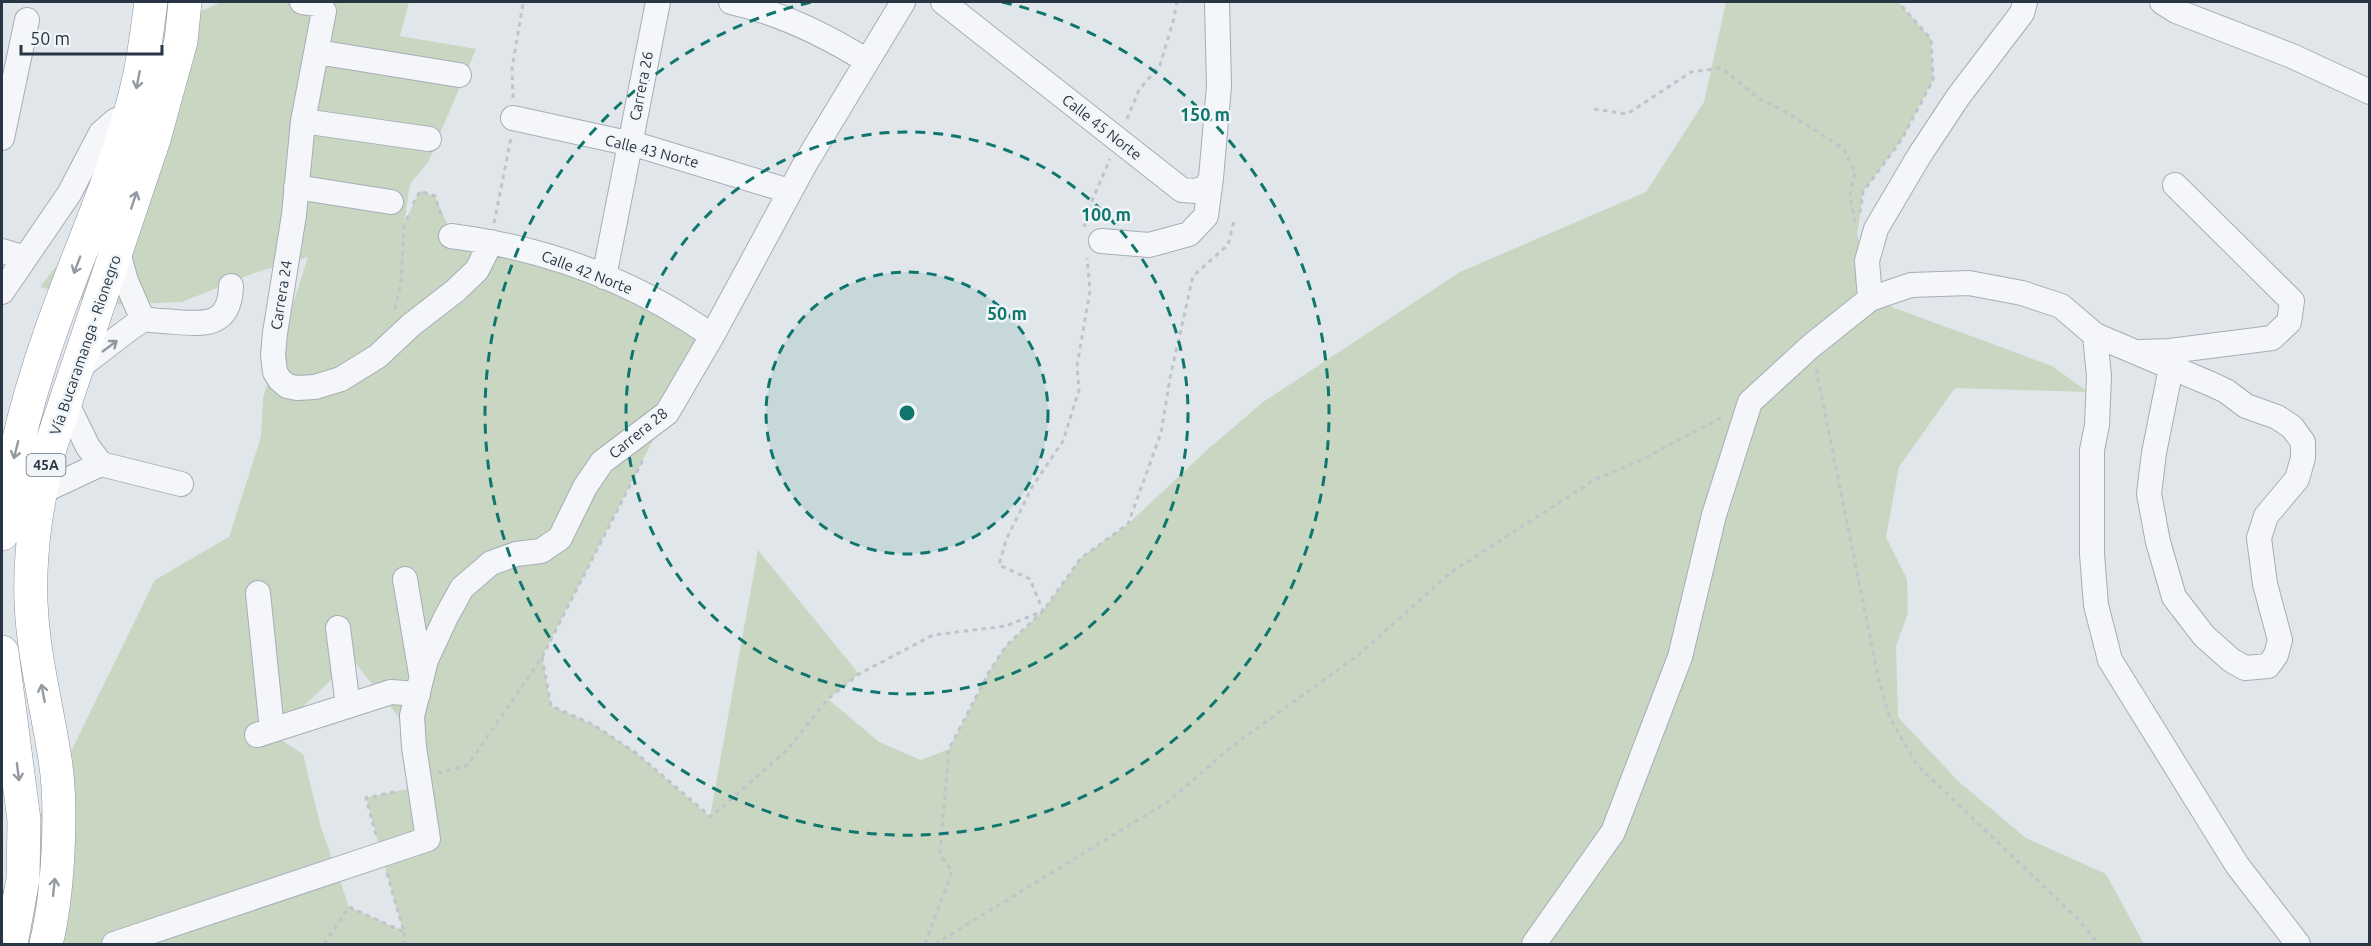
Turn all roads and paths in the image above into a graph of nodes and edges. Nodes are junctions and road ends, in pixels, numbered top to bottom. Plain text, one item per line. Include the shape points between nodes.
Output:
1 (152, 2) edge
2 (185, 2) edge
3 (658, 2) edge
4 (731, 2) edge
5 (903, 2) edge
6 (943, 2) edge
7 (1177, 2) edge
8 (1217, 2) edge
9 (1898, 2) edge
10 (2025, 2) edge
11 (2162, 2) edge
12 (310, 3) edge
13 (27, 20) dead end
14 (317, 52) junction
15 (10, 60) edge
16 (867, 61) junction
17 (459, 75) dead end
18 (2370, 92) edge
19 (1594, 109) dead end
20 (513, 118) dead end
21 (128, 119) junction
22 (303, 121) junction
23 (2, 138) edge
24 (429, 140) dead end
25 (1118, 140) junction
26 (630, 145) junction
27 (1211, 178) junction
28 (2175, 184) dead end
29 (296, 187) junction
30 (789, 191) junction
31 (391, 202) dead end
32 (1234, 221) dead end
33 (1867, 232) junction
34 (452, 236) joint
35 (1091, 240) junction
36 (491, 242) junction
37 (117, 249) junction
38 (2, 251) edge
39 (25, 258) junction
40 (604, 277) junction
41 (231, 286) dead end
42 (2, 292) edge
43 (1870, 299) junction
44 (394, 315) dead end
45 (143, 320) junction
46 (2095, 335) junction
47 (712, 336) junction
48 (1811, 346) junction
49 (2140, 352) junction
50 (2171, 368) junction
51 (76, 370) junction
52 (66, 400) junction
53 (1750, 402) junction
54 (645, 456) dead end
55 (101, 464) junction
56 (181, 484) dead end
57 (39, 493) junction
58 (2, 534) edge
59 (405, 579) dead end
60 (258, 593) dead end
61 (1043, 611) junction
62 (338, 628) dead end
63 (2, 652) edge
64 (542, 657) junction
65 (420, 686) junction
66 (348, 706) junction
67 (421, 786) junction
68 (404, 932) dead end
69 (53, 940) edge
70 (11, 945) edge
71 (114, 945) edge
72 (404, 945) edge
73 (926, 945) edge
74 (935, 945) edge
75 (1533, 945) edge
76 (2099, 945) edge
77 (2298, 945) edge

1 -> 21 highway, 45A
37 -> 2 highway, Vía Bucaramanga - Rionegro / 45A via 154,139 181,41
3 - 26 street, Carrera 26
4 - 16 street via 811,28
5 - 16 street, Carrera 28
6 - 25 street, Calle 45 Norte
7 - 25 path via 1160,65 1139,90
8 - 27 street via 1219,86
9 - 33 path via 1930,39 1933,80 1902,139 1863,192
10 - 33 street via 2022,13 1958,97
11 - 18 street
12 - 14 street, Carrera 24 via 324,11
13 - 15 street
14 - 17 street
14 - 22 street, Carrera 24
15 - 23 street
16 - 30 street, Carrera 28
19 - 33 path via 1627,114 1691,72 1720,68 1760,99 1844,149 1855,172 1850,194
20 - 26 street, Calle 43 Norte
21 - 39 street via 116,120 101,133 69,194
21 -> 58 highway, 45A via 24,414 8,481
22 - 24 street
22 - 29 street, Carrera 24
25 - 27 street, Calle 45 Norte via 1182,190 1206,187
25 - 35 path via 1084,219
26 - 30 street, Calle 43 Norte
26 - 40 street, Carrera 26
27 - 35 street via 1206,216 1189,234 1149,245
28 - 49 street via 2292,301 2289,322 2272,338
29 - 31 street
29 - 36 street, Carrera 24 via 273,355 275,372 287,386 315,387 341,379 378,356 477,270
30 - 47 street, Carrera 28
32 - 61 path via 1228,245 1193,276 1161,433 1128,524 1081,558
33 - 43 street
34 - 36 street, Calle 42 Norte
34 - 44 path via 435,196 420,191 404,227 401,282
35 - 61 path via 1090,291 1077,366 1079,390 1063,441 1032,487 1006,540 999,565 1030,579
36 - 40 street, Calle 42 Norte via 546,255
37 - 45 street
37 - 51 highway, Vía Bucaramanga - Rionegro / 45A
38 - 39 street
39 - 42 street
40 - 47 street, Calle 42 Norte via 655,301
41 - 45 street via 230,304 218,318 200,323
43 - 46 street via 1911,285 1970,283 2022,293 2061,306
43 - 48 street
51 -> 45 street
46 - 49 street
46 - 77 street via 2099,376 2092,450 2092,554 2097,605 2110,660 2218,836
47 - 65 street, Carrera 28 via 667,413 602,462 560,538 541,551 491,563 462,588 426,660
48 - 53 street
48 - 76 path via 1889,716 1917,765 2078,918
49 - 50 street
50 - 50 street via 2226,392 2246,406 2277,417 2292,427 2303,442 2304,458 2297,479 2266,516 2259,538 2265,584 2280,640 2268,666 2245,668 2231,660 2204,636 2174,597 2149,494
51 - 52 highway, Vía Bucaramanga - Rionegro / 45A
52 - 55 street via 88,447
52 - 57 highway, Vía Bucaramanga - Rionegro / 45A
53 - 74 path via 1641,460 1594,480 1450,573 1357,656 1231,747 1169,801
53 - 75 street via 1714,515 1680,657 1617,821
54 - 64 path
55 - 56 street
55 - 57 street
69 -> 57 highway, Vía Bucaramanga - Rionegro / 45A via 58,829 56,762 35,653 31,602 32,545
59 - 65 street
60 - 66 street via 265,733
61 - 64 path via 1006,626 933,635 859,674 828,699 788,749 711,817 636,753 594,725 551,705
61 - 73 path via 1006,646 949,749 940,854 952,871
62 - 66 street
63 -> 70 highway via 24,820 23,879
64 - 67 path via 468,765 427,776
65 - 66 street
65 - 67 street, Carrera 28 via 412,716
67 - 71 street, Carrera 28 via 428,839
68 - 72 path

